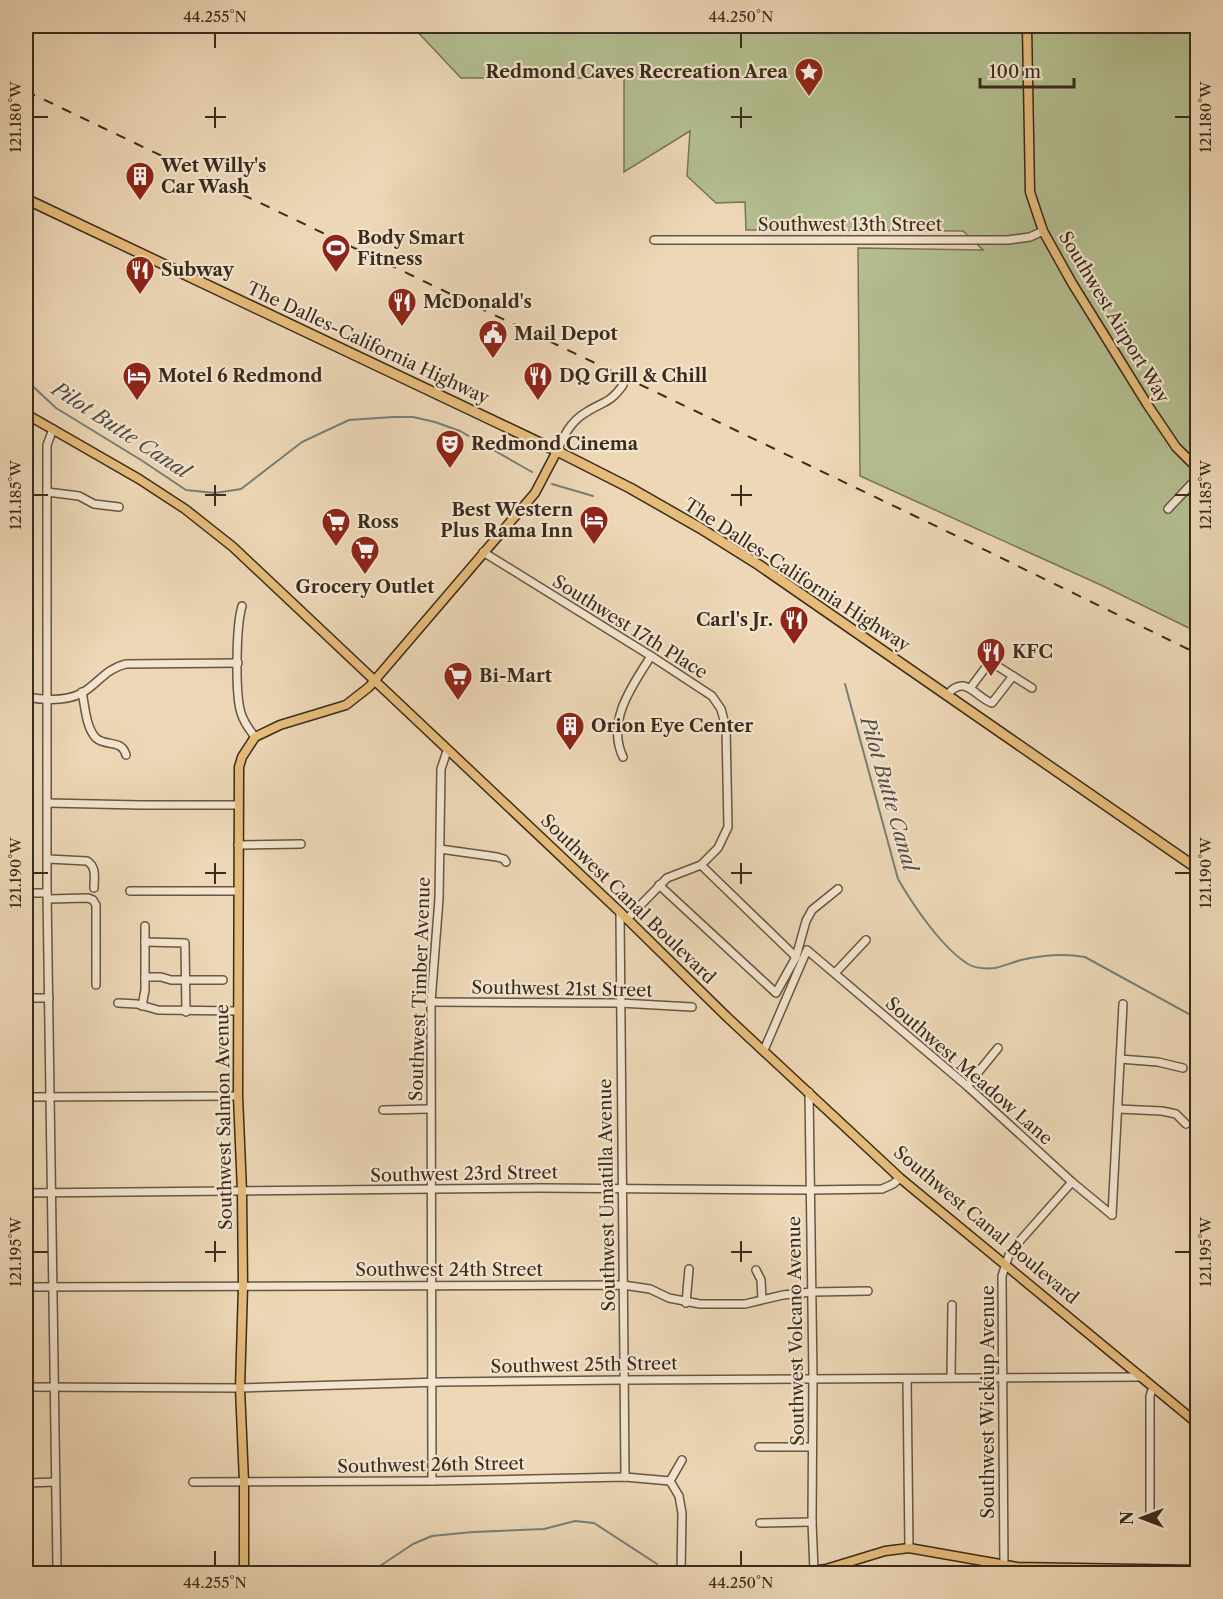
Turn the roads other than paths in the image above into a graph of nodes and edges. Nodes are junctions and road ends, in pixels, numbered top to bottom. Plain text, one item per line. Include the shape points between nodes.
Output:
1 (1027, 26) edge
2 (26, 200) edge
3 (1043, 231) junction
4 (654, 240) dead end
5 (622, 386) dead end
6 (26, 414) edge
7 (53, 429) junction
8 (557, 451) junction
9 (1197, 469) edge
10 (1197, 477) edge
11 (47, 492) junction
12 (119, 507) dead end
13 (1168, 509) dead end
14 (483, 552) junction
15 (242, 606) dead end
16 (651, 656) junction
17 (238, 663) junction
18 (1013, 676) junction
19 (375, 679) junction
20 (970, 687) junction
21 (1032, 688) dead end
22 (82, 693) junction
23 (947, 695) junction
24 (26, 697) edge
25 (48, 700) junction
26 (255, 737) junction
27 (447, 751) junction
28 (126, 755) dead end
29 (623, 758) dead end
30 (48, 803) junction
31 (238, 805) junction
32 (301, 844) dead end
33 (238, 845) junction
34 (440, 849) junction
35 (48, 859) junction
36 (506, 862) dead end
37 (700, 865) junction
38 (1197, 869) edge
39 (660, 885) junction
40 (94, 888) dead end
41 (838, 889) dead end
42 (130, 891) dead end
43 (237, 891) junction
44 (26, 893) edge
45 (48, 896) junction
46 (620, 912) junction
47 (627, 919) junction
48 (145, 927) dead end
49 (866, 940) dead end
50 (145, 942) junction
51 (796, 957) junction
52 (835, 974) junction
53 (145, 977) junction
54 (185, 979) junction
55 (223, 980) dead end
56 (96, 985) dead end
57 (26, 998) edge
58 (49, 998) junction
59 (431, 1002) junction
60 (118, 1003) dead end
61 (620, 1003) junction
62 (1123, 1004) dead end
63 (142, 1006) junction
64 (692, 1007) dead end
65 (238, 1011) junction
66 (186, 1012) junction
67 (998, 1048) dead end
68 (764, 1050) junction
69 (1120, 1059) junction
70 (1183, 1068) dead end
71 (967, 1086) junction
72 (809, 1092) junction
73 (26, 1096) edge
74 (51, 1096) junction
75 (238, 1096) junction
76 (430, 1109) junction
77 (1118, 1109) junction
78 (383, 1110) dead end
79 (1186, 1124) dead end
80 (900, 1178) junction
81 (1072, 1182) junction
82 (621, 1188) junction
83 (242, 1191) junction
84 (431, 1191) junction
85 (809, 1191) junction
86 (26, 1192) edge
87 (52, 1192) junction
88 (1006, 1264) junction
89 (689, 1269) dead end
90 (756, 1270) dead end
91 (431, 1284) junction
92 (623, 1285) junction
93 (52, 1286) junction
94 (26, 1287) edge
95 (243, 1287) junction
96 (868, 1291) dead end
97 (812, 1292) junction
98 (762, 1299) junction
99 (686, 1303) junction
100 (952, 1305) dead end
101 (951, 1377) junction
102 (1003, 1377) junction
103 (1143, 1377) junction
104 (813, 1378) junction
105 (907, 1379) junction
106 (624, 1380) junction
107 (432, 1383) junction
108 (26, 1387) edge
109 (55, 1387) junction
110 (1154, 1387) junction
111 (240, 1388) junction
112 (1197, 1424) edge
113 (812, 1447) junction
114 (759, 1448) dead end
115 (682, 1460) dead end
116 (625, 1477) junction
117 (432, 1481) junction
118 (670, 1481) junction
119 (55, 1482) junction
120 (193, 1482) dead end
121 (244, 1482) junction
122 (26, 1483) edge
123 (1150, 1518) dead end
124 (812, 1522) junction
125 (760, 1523) dead end
126 (909, 1548) junction
127 (1004, 1569) edge
128 (814, 1570) junction
129 (1197, 1570) edge
130 (1150, 1572) edge
131 (681, 1573) edge
132 (50, 1574) edge
133 (244, 1574) edge
134 (653, 1574) edge

1 - 3 main road, Southwest Airport Way via 1030,192
2 - 8 highway, The Dalles-California Highway
3 - 4 street, Southwest 13th Street via 1008,240
3 - 9 main road, Southwest Airport Way via 1147,404 1176,447
5 - 8 street via 610,400 578,418
6 - 7 main road, Southwest Canal Boulevard
7 - 11 street via 47,445
7 - 19 main road, Southwest Canal Boulevard via 200,520
8 - 14 main road via 535,494
8 - 23 highway, The Dalles-California Highway via 700,528
10 - 13 street
11 - 12 street
11 - 25 street
14 - 16 street, Southwest 17th Place
14 - 19 main road
15 - 17 street
16 - 29 street via 621,711 617,746
16 - 37 street, Southwest 17th Place via 712,696 721,709 726,728 728,827 718,848
17 - 22 street via 126,664 110,670
17 - 26 street via 240,712
18 - 20 street via 990,664
18 - 20 street via 992,703
18 - 21 street
19 - 26 main road via 345,705
19 - 27 main road, Southwest Canal Boulevard
20 - 23 street via 952,689
22 - 25 street
22 - 28 street via 93,735 123,747
23 - 38 highway, The Dalles-California Highway
24 - 25 street
25 - 30 street
26 - 31 main road, Southwest Salmon Avenue via 239,766
27 - 34 street, Southwest Timber Avenue via 441,769
27 - 46 main road, Southwest Canal Boulevard
30 - 31 street
30 - 35 street
31 - 33 main road, Southwest Salmon Avenue
32 - 33 street
33 - 43 main road, Southwest Salmon Avenue
34 - 36 street via 497,857
34 - 59 street, Southwest Timber Avenue
35 - 40 street via 87,861 94,867
35 - 45 street
37 - 39 street, Southwest 17th Place via 667,878
37 - 51 street
39 - 47 street, Southwest 17th Place
39 - 51 street via 776,993
41 - 51 street via 812,910
42 - 43 street
43 - 65 main road, Southwest Salmon Avenue
44 - 45 street
45 - 56 street via 88,898 96,905
45 - 58 street
46 - 47 main road, Southwest Canal Boulevard
46 - 61 street, Southwest Umatilla Avenue
47 - 68 main road, Southwest Canal Boulevard
48 - 50 street
49 - 52 street
50 - 53 street
50 - 54 street via 185,942
52 - 68 street, Southwest Meadow Lane via 807,950
52 - 71 street, Southwest Meadow Lane
53 - 54 street
53 - 63 street
54 - 55 street
54 - 66 street
57 - 58 street
58 - 74 street
59 - 61 street, Southwest 21st Street
59 - 76 street, Southwest Timber Avenue
60 - 63 street
61 - 64 street, Southwest 21st Street
61 - 82 street, Southwest Umatilla Avenue
62 - 69 street
63 - 66 street
65 - 66 street
65 - 75 main road, Southwest Salmon Avenue
67 - 71 street
68 - 72 main road, Southwest Canal Boulevard
69 - 70 street
69 - 77 street
71 - 81 street, Southwest Meadow Lane
72 - 80 main road, Southwest Canal Boulevard
72 - 85 street, Southwest Volcano Avenue
73 - 74 street
74 - 75 street
74 - 87 street
75 - 83 main road, Southwest Salmon Avenue
76 - 78 street
76 - 84 street, Southwest Timber Avenue
77 - 79 street via 1176,1114
77 - 81 street, Southwest Meadow Lane via 1112,1215
80 - 85 street, Southwest 23rd Street via 882,1188
80 - 88 main road, Southwest Canal Boulevard
81 - 88 street, Southwest Wickiup Avenue via 1010,1252
82 - 84 street, Southwest 23rd Street
82 - 85 street, Southwest 23rd Street
82 - 92 street, Southwest Umatilla Avenue
83 - 84 street, Southwest 23rd Street
83 - 87 street, Southwest 23rd Street
83 - 95 main road, Southwest Salmon Avenue
84 - 91 street, Southwest Timber Avenue
85 - 97 street, Southwest Volcano Avenue
86 - 87 street, Southwest 23rd Street
87 - 93 street
88 - 102 street, Southwest Wickiup Avenue via 1002,1276
88 - 103 main road, Southwest Canal Boulevard
89 - 99 street
90 - 98 street
91 - 92 street, Southwest 24th Street
91 - 95 street, Southwest 24th Street
91 - 107 street, Southwest Timber Avenue
92 - 99 street, Southwest 24th Street via 650,1289
92 - 106 street, Southwest Umatilla Avenue
93 - 94 street, Southwest 24th Street
93 - 95 street, Southwest 24th Street
93 - 109 street
95 - 111 main road, Southwest Salmon Avenue
96 - 97 street, Southwest 24th Street
97 - 98 street, Southwest 24th Street
97 - 104 street, Southwest Volcano Avenue
98 - 99 street, Southwest 24th Street via 745,1304
100 - 101 street
101 - 102 street, Southwest 25th Street
101 - 105 street, Southwest 25th Street
102 - 103 street, Southwest 25th Street
102 - 127 street, Southwest Wickiup Avenue
103 - 110 main road, Southwest Canal Boulevard
104 - 105 street, Southwest 25th Street
104 - 106 street, Southwest 25th Street
104 - 113 street, Southwest Volcano Avenue
105 - 126 street
106 - 107 street, Southwest 25th Street
106 - 116 street, Southwest Umatilla Avenue
107 - 111 street, Southwest 25th Street
107 - 117 street, Southwest Timber Avenue
108 - 109 street, Southwest 25th Street
109 - 111 street, Southwest 25th Street
109 - 119 street
110 - 112 main road, Southwest Canal Boulevard
110 - 123 street via 1150,1396
111 - 121 main road, Southwest Salmon Avenue
113 - 114 street
113 - 124 street, Southwest Volcano Avenue
115 - 118 street
116 - 117 street, Southwest 26th Street
116 - 118 street, Southwest 26th Street
117 - 121 street, Southwest 26th Street
118 - 131 street via 679,1496 682,1513
119 - 122 street
119 - 132 street via 57,1566
120 - 121 street, Southwest 26th Street
121 - 133 main road, Southwest Salmon Avenue
124 - 125 street
124 - 128 street, Southwest Volcano Avenue
126 - 127 main road
126 - 128 main road
127 - 130 main road
128 - 131 main road
129 - 130 main road
131 - 134 main road

